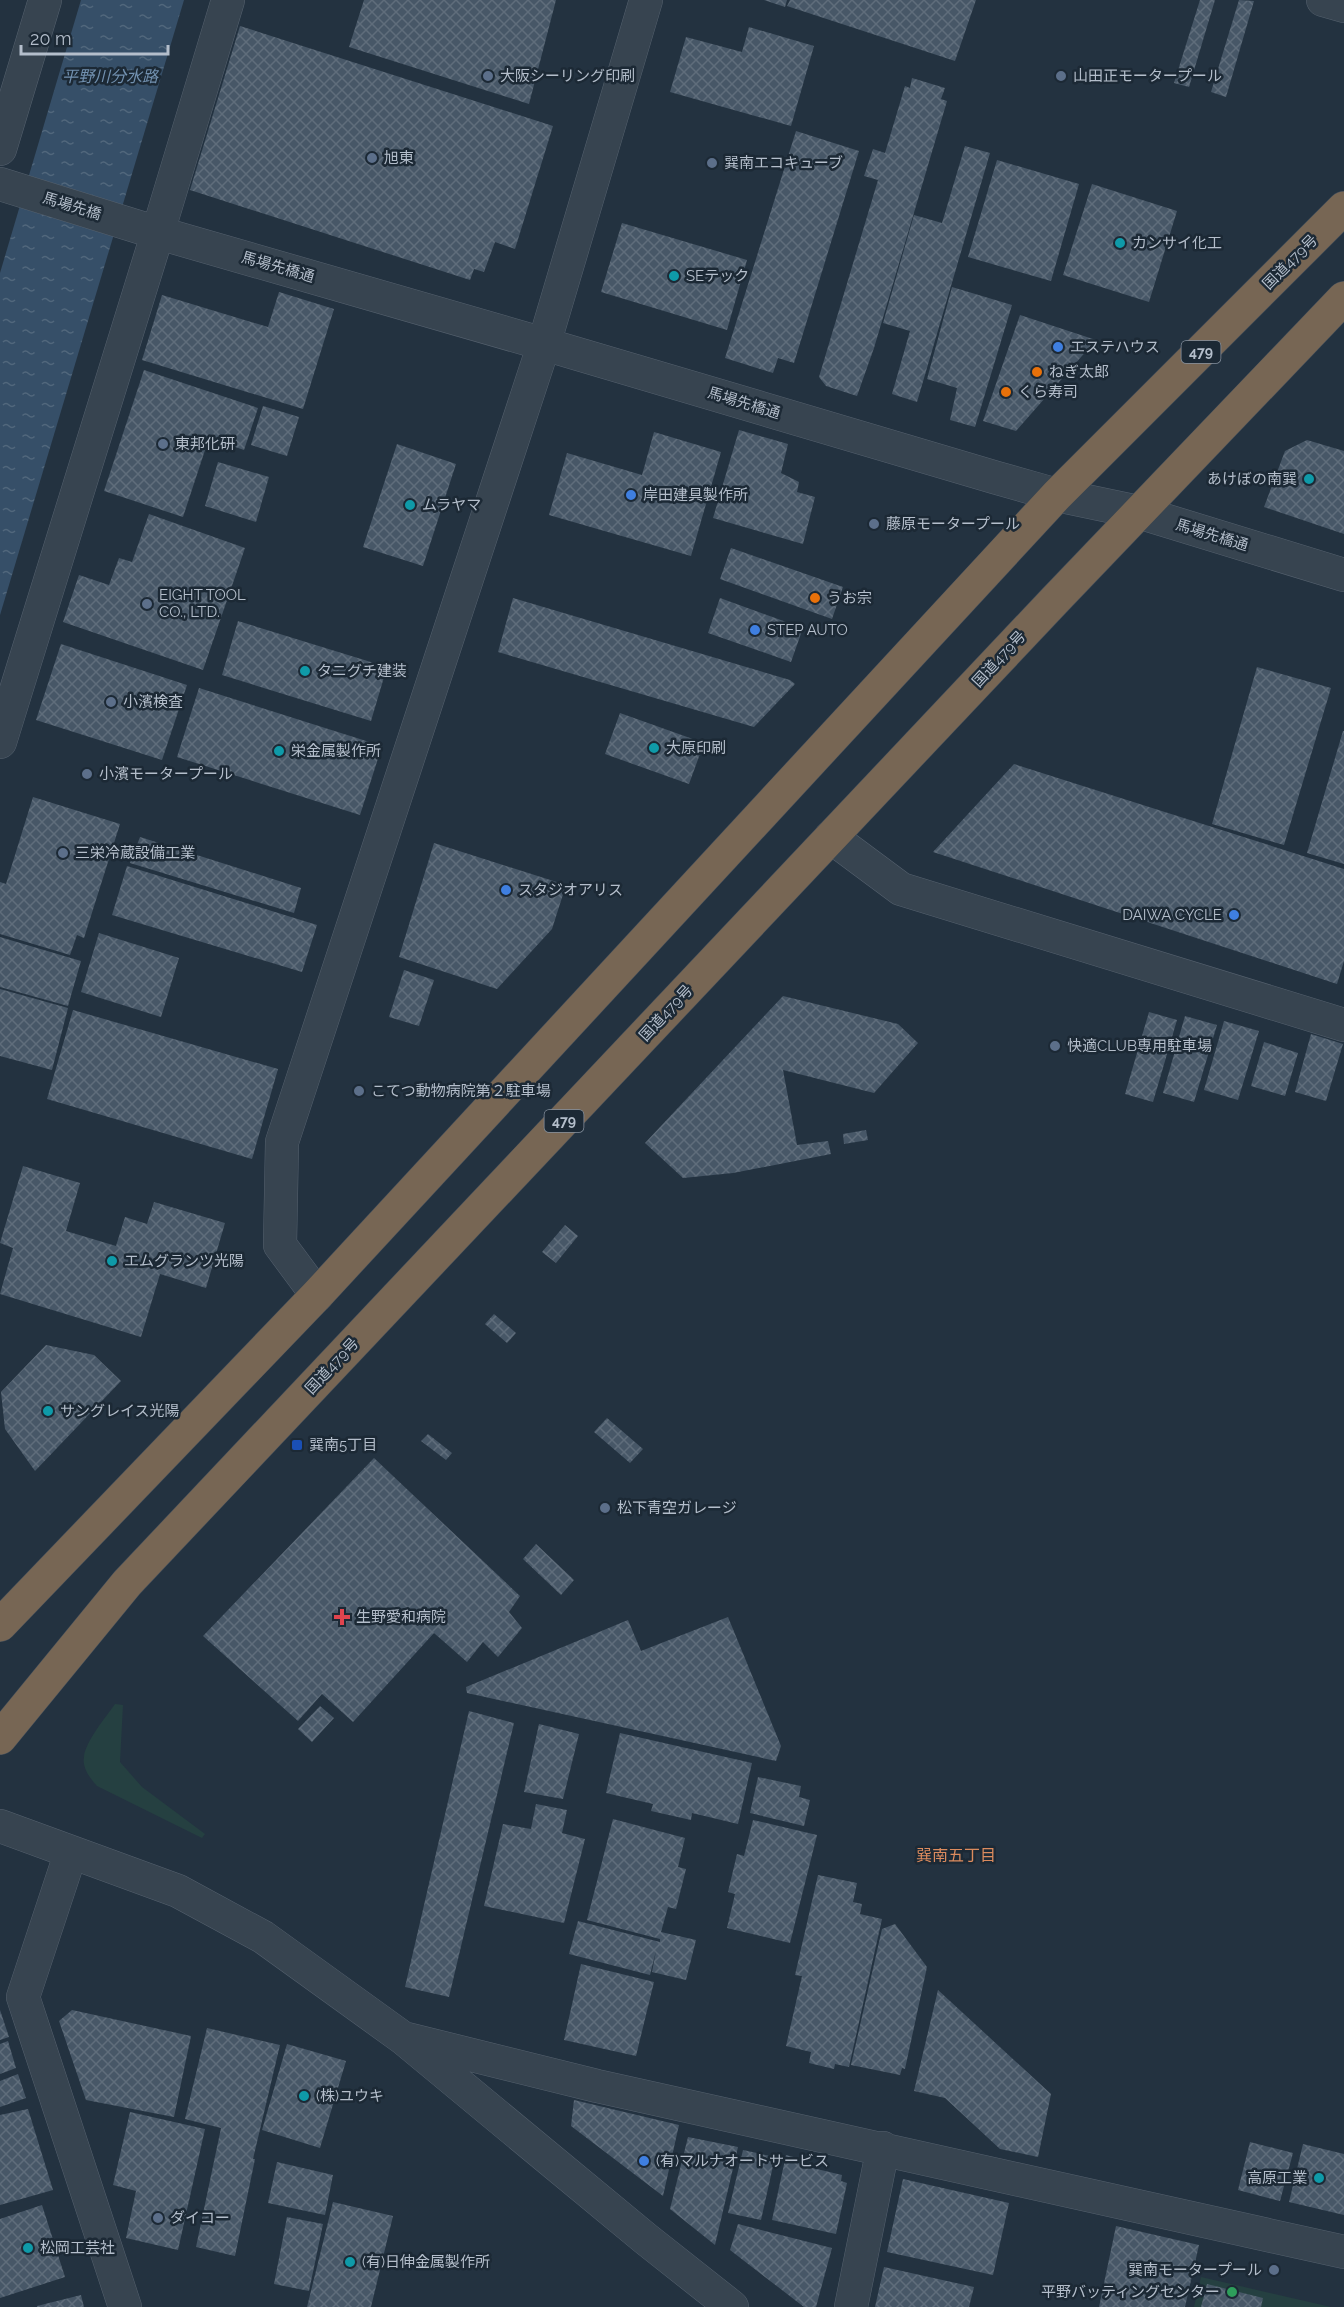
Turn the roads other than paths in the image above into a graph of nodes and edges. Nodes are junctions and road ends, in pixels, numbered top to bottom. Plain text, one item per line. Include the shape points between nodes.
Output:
1 (45, 0) edge
2 (228, 0) edge
3 (646, 0) edge
4 (1323, 0) edge
5 (1344, 6) edge
6 (0, 149) edge
7 (0, 184) edge
8 (1344, 208) edge
9 (151, 231) junction
10 (1344, 298) edge
11 (544, 344) junction
12 (1057, 495) junction
13 (1138, 512) junction
14 (1344, 575) edge
15 (0, 742) edge
16 (831, 837) junction
17 (1344, 1026) edge
18 (316, 1295) junction
19 (0, 1625) edge
20 (0, 1738) edge
21 (0, 1826) edge
22 (71, 1852) junction
23 (403, 2038) junction
24 (883, 2148) junction
25 (1344, 2252) edge
26 (125, 2307) edge
27 (732, 2307) edge
28 (851, 2307) edge

1 - 6 street
2 - 9 street
3 - 11 street
4 - 5 street
7 - 9 street, 馬場先橋
8 - 12 highway, 国道479号 / 479
9 - 11 street, 馬場先橋通
9 - 15 street
10 - 13 highway, 国道479号 / 479
11 - 12 street, 馬場先橋通
11 - 18 street via 282,1142 280,1245
12 - 13 street, 馬場先橋通
12 - 18 highway, 国道479号 / 479
13 - 14 street, 馬場先橋通
13 - 16 highway, 国道479号 / 479
16 - 17 street via 901,889
16 - 20 highway, 国道479号 / 479 via 127,1583
18 - 19 highway, 国道479号 / 479
21 - 22 street
22 - 23 street via 178,1891 263,1937
22 - 26 street via 23,1997
23 - 24 street via 597,2086
23 - 27 street
24 - 25 street
24 - 28 street

